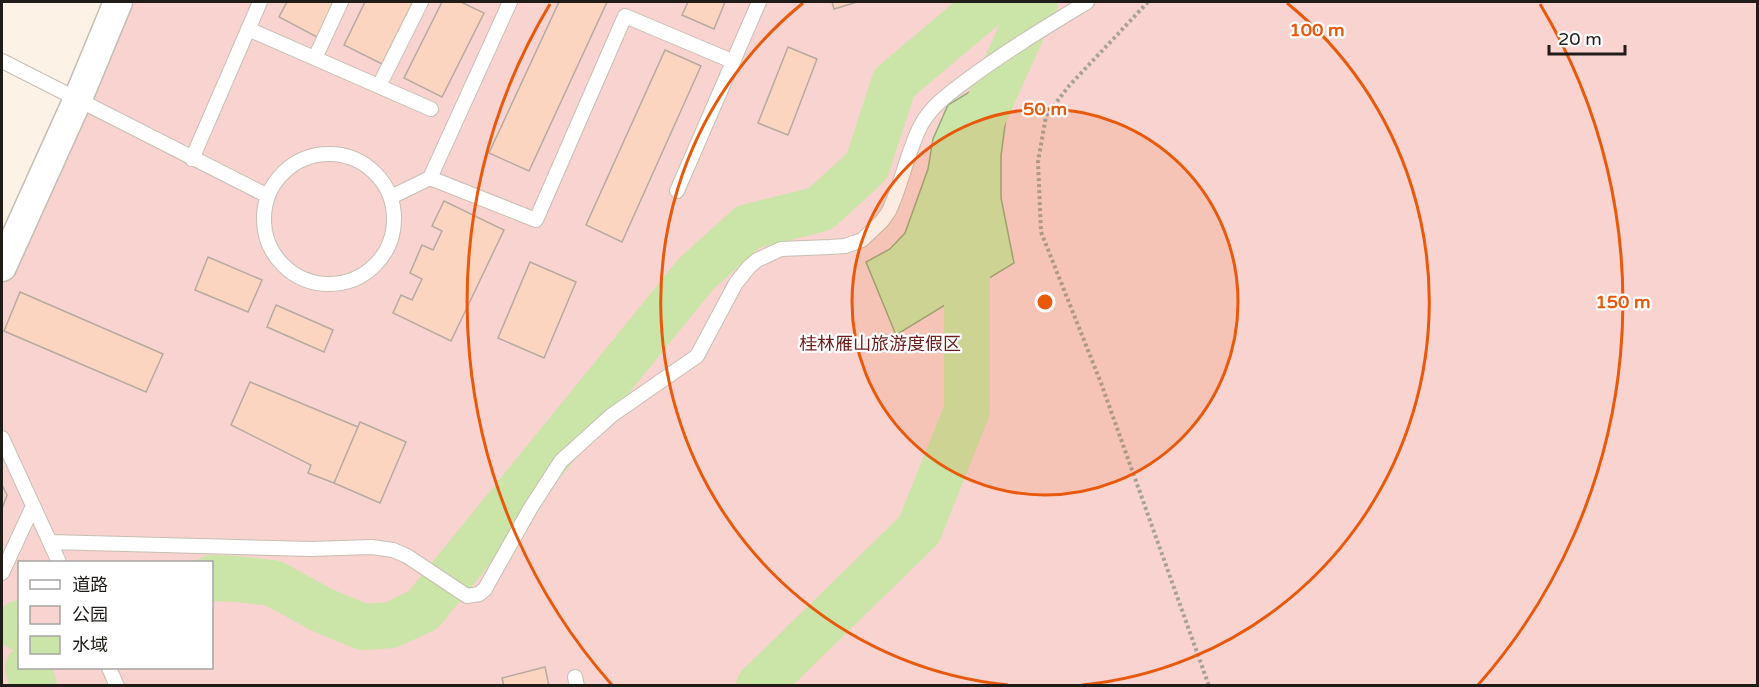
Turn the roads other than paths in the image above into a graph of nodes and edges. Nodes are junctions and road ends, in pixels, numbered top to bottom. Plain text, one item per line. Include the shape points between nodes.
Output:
1 (118, 2) edge
2 (260, 2) edge
3 (341, 2) edge
4 (421, 2) edge
5 (510, 2) edge
6 (759, 2) edge
7 (1087, 2) edge
8 (248, 29) junction
9 (315, 58) junction
10 (2, 61) edge
11 (732, 61) junction
12 (379, 86) junction
13 (77, 100) junction
14 (431, 109) dead end
15 (192, 159) junction
16 (430, 178) junction
17 (677, 191) dead end
18 (268, 196) junction
19 (391, 197) junction
20 (2, 267) edge
21 (2, 438) edge
22 (33, 506) junction
23 (55, 552) edge
24 (2, 573) edge
25 (109, 669) edge
26 (117, 686) edge

1 - 13 street
2 - 8 lane
3 - 9 lane
4 - 12 lane
5 - 16 lane
6 - 11 lane
7 - 23 lane via 1002,54 930,111 914,140 894,202 882,221 862,240 837,247 781,249 749,267 736,283 697,356 612,415 561,461 479,594 467,596 406,556 372,547
8 - 9 lane
8 - 15 lane
9 - 12 lane
10 - 13 lane
11 - 16 lane via 625,16 536,220
11 - 17 lane
12 - 14 lane
13 - 15 lane
13 - 20 street
15 - 18 lane
16 - 19 lane
18 - 19 lane via 290,166 325,153 362,162 376,173
18 - 19 lane via 264,216 266,237 274,255 306,281 326,285 346,283 364,275 380,261 395,225
21 - 22 lane
22 - 23 lane
22 - 24 lane
25 - 26 lane

